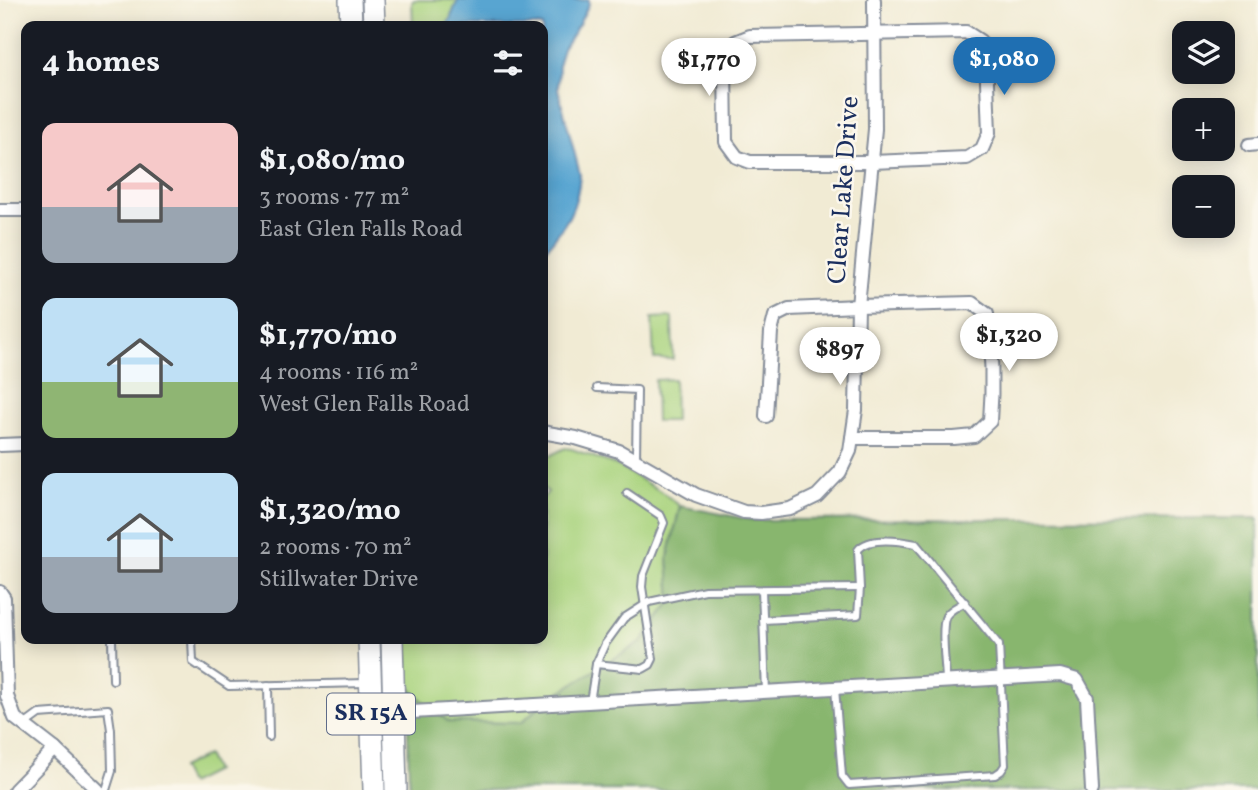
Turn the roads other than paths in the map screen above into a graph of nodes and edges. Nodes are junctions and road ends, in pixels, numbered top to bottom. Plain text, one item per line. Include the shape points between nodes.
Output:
1 (350, 0) edge
2 (373, 0) edge
3 (874, 0) edge
4 (351, 21) edge
5 (374, 21) edge
6 (875, 34) junction
7 (872, 162) junction
8 (21, 210) edge
9 (0, 211) edge
10 (858, 306) junction
11 (597, 388) dead end
12 (766, 416) dead end
13 (548, 433) edge
14 (852, 438) junction
15 (21, 444) edge
16 (0, 445) edge
17 (636, 460) junction
18 (627, 493) dead end
19 (860, 588) junction
20 (762, 590) junction
21 (0, 592) edge
22 (965, 602) junction
23 (645, 604) junction
24 (763, 620) junction
25 (112, 644) edge
26 (192, 644) edge
27 (369, 644) edge
28 (392, 644) edge
29 (596, 664) junction
30 (1002, 678) junction
31 (113, 680) dead end
32 (946, 681) junction
33 (370, 683) junction
34 (268, 685) junction
35 (835, 688) junction
36 (766, 692) junction
37 (590, 702) junction
38 (394, 713) junction
39 (24, 724) junction
40 (269, 737) dead end
41 (55, 749) junction
42 (15, 790) edge
43 (98, 790) edge
44 (106, 790) edge
45 (374, 790) edge
46 (396, 790) edge
47 (1092, 790) edge

1 - 4 highway
2 - 5 highway
3 - 6 street, Clear Lake Drive
6 - 7 street, Clear Lake Drive
6 - 7 street via 965,32 980,41 986,56 989,133 982,149 967,158
6 - 7 street via 750,36 736,41 725,60 726,142 737,157 750,162
7 - 10 street, Clear Lake Drive
8 - 9 street
10 - 12 street via 789,309 775,316
10 - 14 street, Clear Lake Drive
10 - 14 street via 972,303 987,314 992,388 990,421 974,436
11 - 17 lane via 639,393
13 - 17 street, Clear Lake Drive via 619,451
14 - 17 street, Clear Lake Drive via 840,472 817,496 790,509 761,513 744,512 696,495
15 - 16 street
18 - 23 lane via 661,516 664,523 643,576
19 - 20 lane
19 - 22 lane via 861,545 898,541 916,544
19 - 24 lane via 858,614
20 - 23 lane via 705,590
20 - 24 lane
21 - 39 street via 4,598 6,696 15,718
22 - 30 lane via 999,645
22 - 32 lane via 946,616 943,625
23 - 29 lane via 624,618
23 - 29 lane via 650,665 643,669
24 - 36 lane
25 - 31 lane
26 - 34 lane via 193,662 229,686
27 - 33 highway, SR 15A
28 - 38 highway, SR 15A
29 - 37 lane
30 - 32 street
30 - 35 lane via 1005,765 1001,771 849,785 842,776
30 - 47 street via 1060,675 1077,680 1087,698
32 - 35 street
33 - 34 lane
33 - 45 highway, SR 15A
34 - 40 lane
35 - 36 street
36 - 37 street
37 - 38 street
38 - 46 highway, SR 15A
39 - 41 street
39 - 44 lane via 39,715 108,709 113,771
41 - 42 street
41 - 43 street

